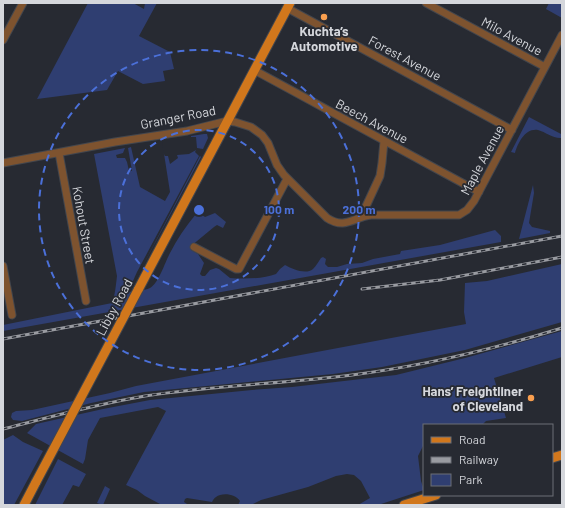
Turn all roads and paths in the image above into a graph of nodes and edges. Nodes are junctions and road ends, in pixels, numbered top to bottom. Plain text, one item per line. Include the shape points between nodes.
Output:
1 (23, 3) edge
2 (426, 3) edge
3 (289, 6) edge
4 (562, 35) edge
5 (3, 40) edge
6 (545, 67) junction
7 (254, 70) junction
8 (227, 121) junction
9 (512, 130) junction
10 (384, 141) junction
11 (59, 153) junction
12 (3, 163) edge
13 (287, 180) junction
14 (479, 192) junction
15 (361, 217) junction
16 (194, 247) dead end
17 (3, 266) edge
18 (86, 301) dead end
19 (12, 315) dead end
20 (433, 496) edge
21 (24, 505) edge
22 (404, 505) edge

1 - 5 street
2 - 6 street, Milo Avenue
3 - 7 main road, Granger Road
3 - 9 street, Forest Avenue
4 - 6 street, Maple Avenue
6 - 9 street, Maple Avenue
7 - 8 main road, Granger Road
7 - 10 street, Beech Avenue
8 - 11 street, Granger Road via 187,131
8 - 13 street, Maple Avenue via 249,126 260,133
8 - 21 main road, Libby Road, bridge
9 - 14 street, Maple Avenue
10 - 14 street, Beech Avenue
10 - 15 street via 380,176
11 - 12 street, Granger Road
11 - 18 street, Kohout Street
13 - 15 street, Maple Avenue via 330,220 345,224
13 - 16 street via 239,269
14 - 15 street, Maple Avenue via 470,207 459,215
17 - 19 street
20 - 22 main road

